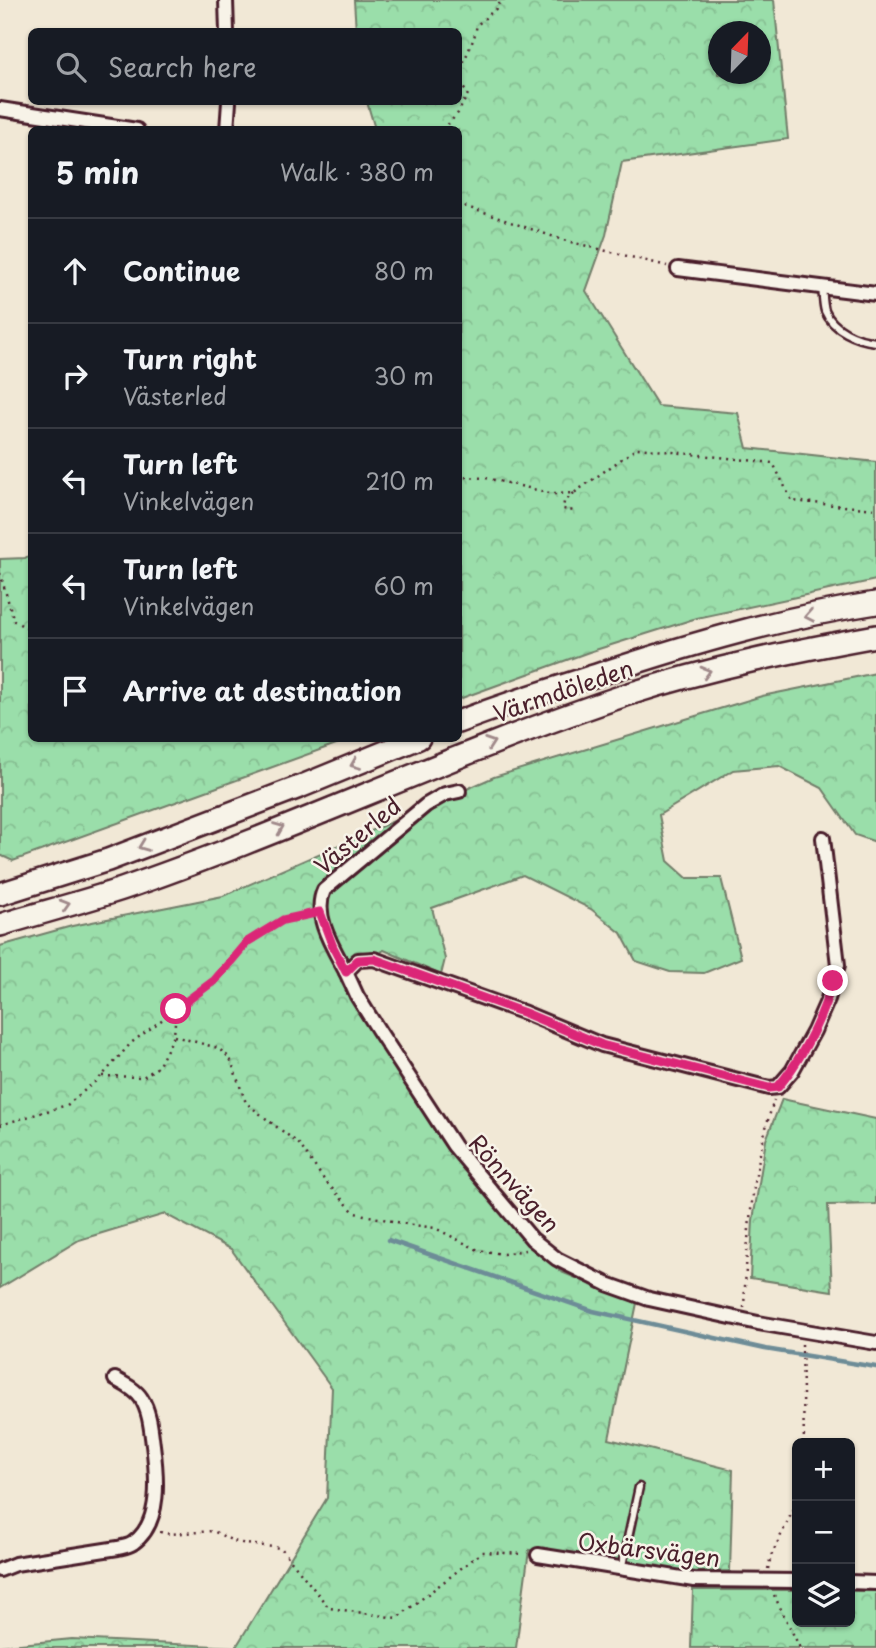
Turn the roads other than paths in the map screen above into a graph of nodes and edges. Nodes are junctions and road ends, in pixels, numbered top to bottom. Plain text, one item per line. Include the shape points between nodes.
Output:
1 (226, 0) edge
2 (227, 28) edge
3 (229, 105) edge
4 (0, 108) edge
5 (112, 126) edge
6 (228, 126) edge
7 (678, 269) road end
8 (822, 288) junction
9 (876, 295) edge
10 (876, 342) edge
11 (876, 603) edge
12 (876, 636) edge
13 (462, 720) edge
14 (409, 742) edge
15 (458, 791) dead end
16 (823, 838) dead end
17 (0, 894) edge
18 (0, 925) edge
19 (346, 972) junction
20 (876, 1343) edge
21 (115, 1379) dead end
22 (639, 1487) dead end
23 (538, 1555) road end
24 (0, 1570) edge
25 (621, 1570) junction
26 (792, 1581) edge
27 (855, 1582) edge
28 (876, 1583) edge

1 - 2 street
3 - 6 street
4 - 5 street
7 - 8 street
8 - 9 street
8 - 10 lane via 825,311 833,321 853,337
11 -> 13 highway, Värmdöleden via 682,647
18 -> 12 highway, Värmdöleden via 121,889 476,748 631,693 715,669
14 -> 17 highway via 108,860
15 - 19 street, Västerled via 426,805 320,897 320,912
16 - 19 street via 838,965 814,1031 778,1087 602,1045 374,959 358,960
19 - 20 street, Rönnvägen via 444,1132 542,1247 579,1271 624,1291 694,1310
21 - 24 street via 137,1393 149,1419 155,1495 145,1528 132,1544
22 - 25 lane
23 - 25 street, Oxbärsvägen
25 - 26 street, Oxbärsvägen via 694,1580
27 - 28 street

